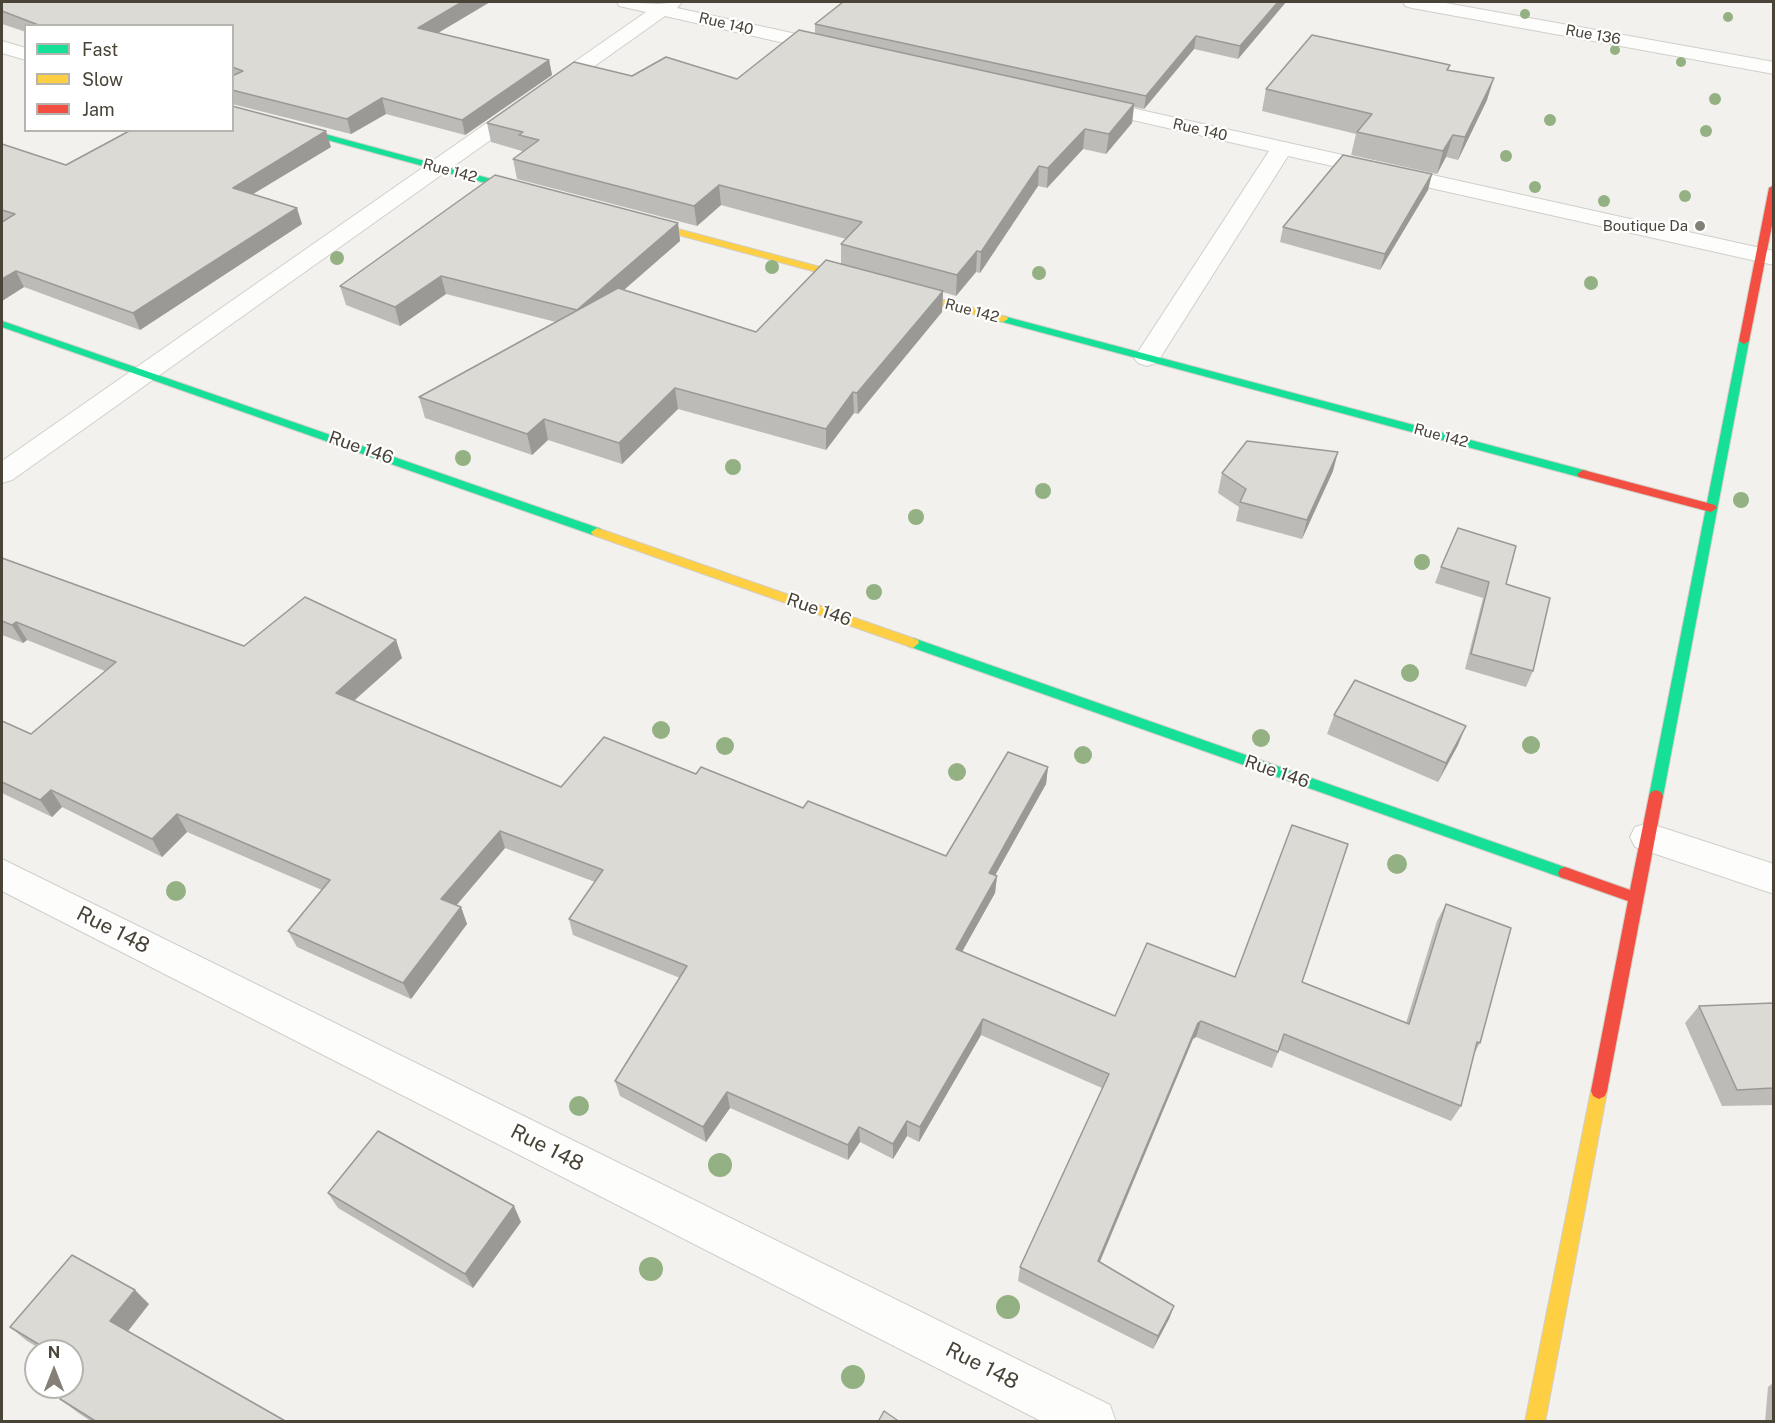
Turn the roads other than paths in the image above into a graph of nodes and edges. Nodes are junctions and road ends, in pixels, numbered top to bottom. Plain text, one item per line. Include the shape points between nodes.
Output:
1 (626, 2) edge
2 (1412, 2) edge
3 (667, 5) edge
4 (2, 47) edge
5 (849, 51) edge
6 (24, 53) edge
7 (1773, 68) edge
8 (1072, 101) edge
9 (234, 112) edge
10 (1282, 148) junction
11 (437, 168) junction
12 (1773, 188) edge
13 (540, 195) edge
14 (620, 217) edge
15 (1767, 257) edge
16 (2, 324) edge
17 (1147, 357) junction
18 (146, 373) junction
19 (2, 474) edge
20 (1712, 508) junction
21 (1648, 837) junction
22 (2, 874) edge
23 (1773, 879) edge
24 (1636, 898) junction
25 (1093, 1422) edge
26 (1535, 1422) edge

1 - 3 street, Rue 140
2 - 7 street, Rue 136
3 - 5 street, Rue 140
3 - 11 street
4 - 6 street
8 - 10 street, Rue 140
9 - 11 street, Rue 142
10 - 15 street, Rue 140
10 - 17 street
11 - 13 street, Rue 142
11 - 18 street
12 - 15 street
14 - 17 street, Rue 142
15 - 20 street
16 - 18 street, Rue 146
17 - 20 street, Rue 142
18 - 19 street
18 - 24 street, Rue 146
20 - 21 street
21 - 23 street
21 - 24 street
22 - 25 street, Rue 148
24 - 26 street

